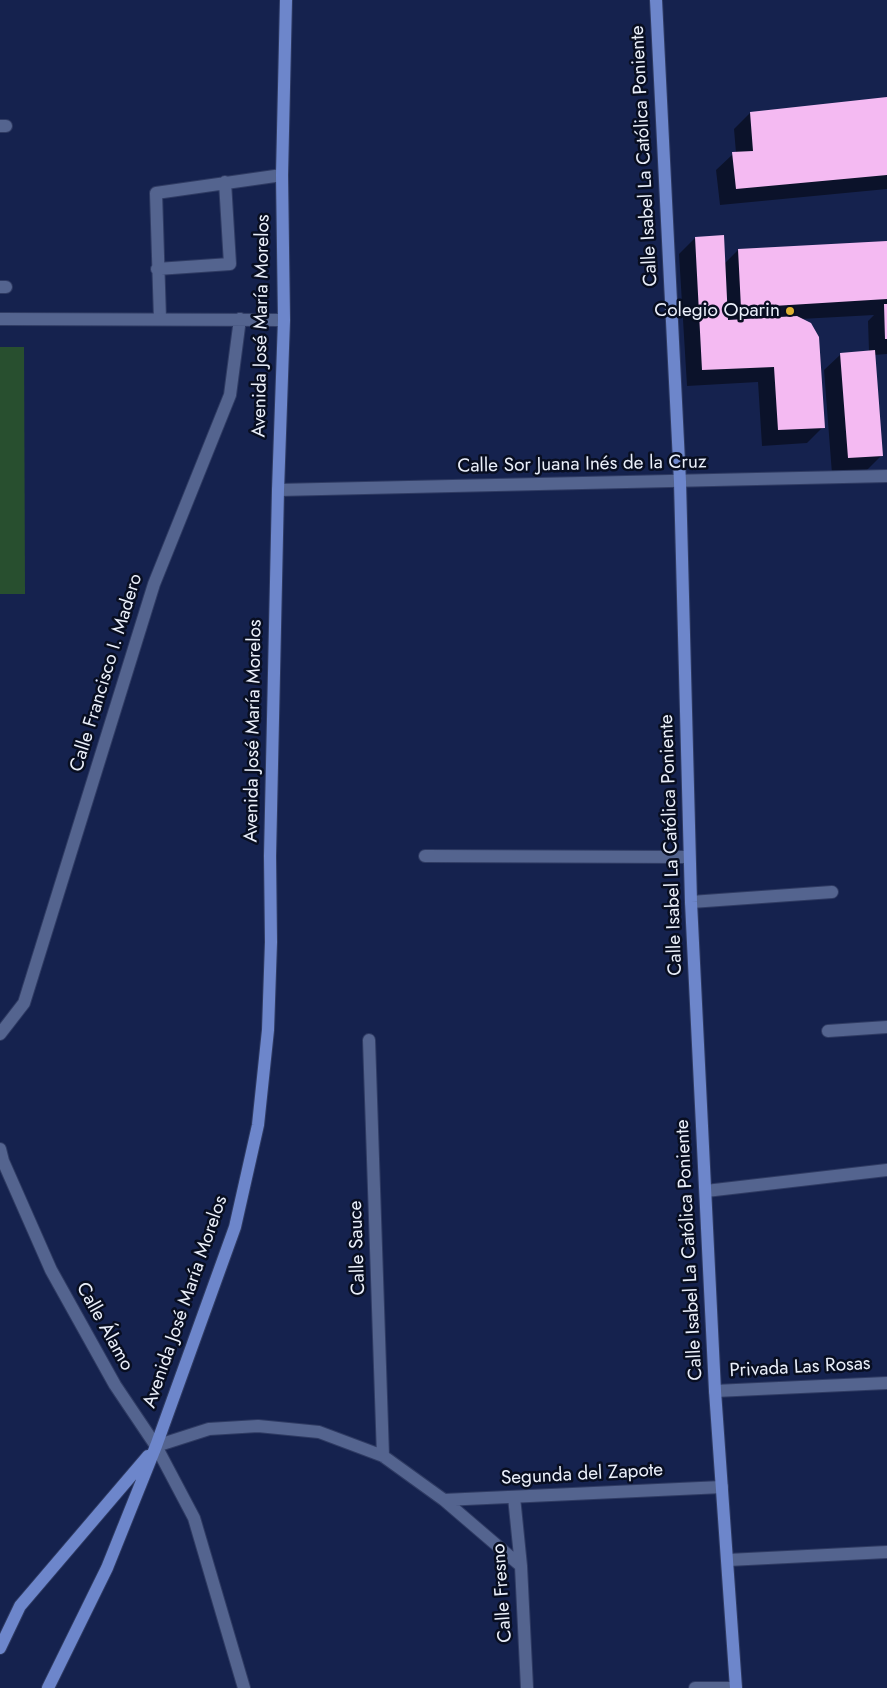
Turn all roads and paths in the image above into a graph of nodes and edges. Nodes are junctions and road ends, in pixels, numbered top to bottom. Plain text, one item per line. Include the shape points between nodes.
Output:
1 (286, 0) edge
2 (656, 0) edge
3 (282, 175) junction
4 (225, 182) junction
5 (157, 269) junction
6 (0, 318) edge
7 (160, 319) junction
8 (240, 319) junction
9 (284, 320) junction
10 (887, 476) edge
11 (680, 482) junction
12 (278, 490) junction
13 (425, 856) dead end
14 (689, 857) junction
15 (832, 892) dead end
16 (691, 902) junction
17 (887, 1027) edge
18 (828, 1031) dead end
19 (0, 1034) edge
20 (369, 1040) dead end
21 (0, 1149) edge
22 (887, 1170) edge
23 (706, 1191) junction
24 (887, 1383) edge
25 (716, 1391) junction
26 (156, 1446) junction
27 (384, 1456) junction
28 (722, 1487) junction
29 (514, 1497) junction
30 (444, 1500) junction
31 (887, 1552) edge
32 (728, 1560) junction
33 (521, 1566) junction
34 (0, 1648) edge
35 (48, 1688) edge
36 (244, 1688) edge
37 (527, 1688) edge
38 (695, 1688) edge
39 (736, 1688) edge

1 - 3 main road, Avenida José María Morelos
2 - 11 main road, Calle Isabel La Católica Poniente
3 - 4 street
3 - 9 main road, Avenida José María Morelos
4 - 5 street via 156,192
4 - 5 street via 230,264
5 - 7 street
6 - 7 street
7 - 8 street
8 - 9 street
8 - 19 street, Calle Francisco I. Madero via 230,394 154,584 24,1003
9 - 12 main road, Avenida José María Morelos
10 - 11 street, Calle Sor Juana Inés de la Cruz
11 - 12 street, Calle Sor Juana Inés de la Cruz
11 - 14 main road, Calle Isabel La Católica Poniente
12 - 26 main road, Avenida José María Morelos via 271,942 268,1030 258,1125 235,1227
13 - 14 street
14 - 16 main road, Calle Isabel La Católica Poniente
15 - 16 street
16 - 23 main road, Calle Isabel La Católica Poniente
17 - 18 street
20 - 27 street, Calle Sauce
21 - 26 street, Calle Álamo via 51,1270 115,1385
22 - 23 street
23 - 25 main road, Calle Isabel La Católica Poniente
24 - 25 street, Privada Las Rosas
25 - 28 main road, Calle Isabel La Católica Poniente
26 - 27 street via 209,1430 258,1426 319,1432
26 - 34 main road, Avenida José María Morelos via 20,1606
26 - 35 main road, Avenida José María Morelos via 107,1568
26 - 36 street, Calle Álamo via 194,1518
27 - 30 street
28 - 29 street, Segunda del Zapote
28 - 32 main road, Calle Isabel La Católica Poniente
29 - 30 street, Segunda del Zapote
29 - 33 street, Calle Fresno
30 - 33 street
31 - 32 street
32 - 39 main road, Calle Isabel La Católica Poniente
33 - 37 street, Calle Fresno
38 - 39 street

